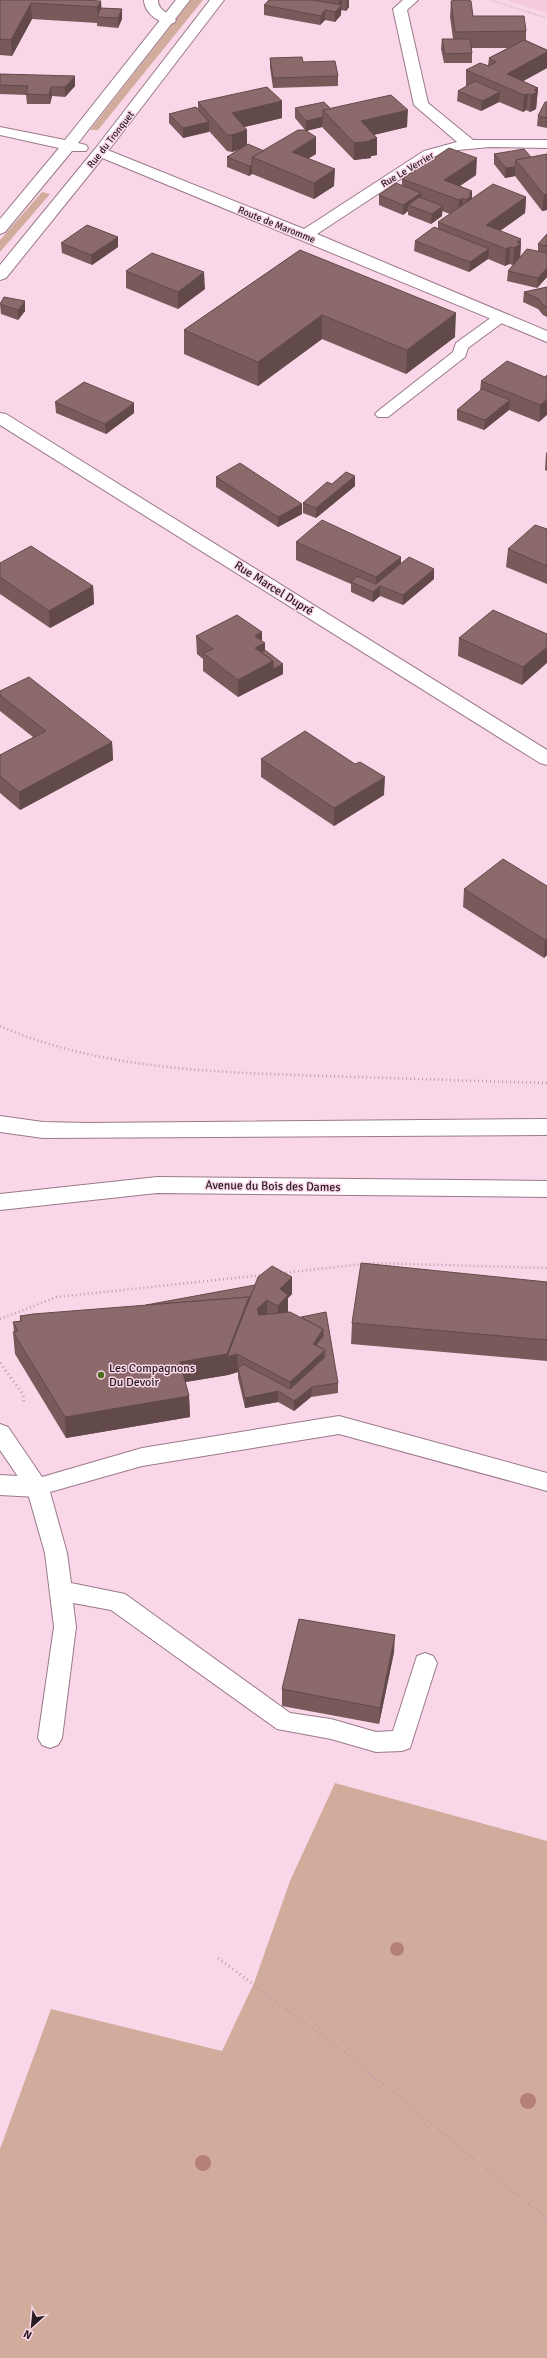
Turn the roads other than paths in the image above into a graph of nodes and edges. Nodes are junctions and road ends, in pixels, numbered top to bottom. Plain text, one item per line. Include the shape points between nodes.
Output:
1 (152, 0) edge
2 (184, 0) edge
3 (217, 0) edge
4 (411, 0) edge
5 (169, 20) junction
6 (0, 131) edge
7 (68, 144) junction
8 (547, 144) edge
9 (470, 145) junction
10 (100, 152) junction
11 (0, 229) edge
12 (305, 235) junction
13 (0, 275) edge
14 (501, 317) junction
15 (547, 336) edge
16 (383, 414) dead end
17 (0, 418) edge
18 (547, 759) edge
19 (0, 1124) edge
20 (547, 1128) edge
21 (547, 1189) edge
22 (0, 1202) edge
23 (0, 1433) edge
24 (547, 1482) edge
25 (0, 1485) edge
26 (37, 1487) junction
27 (60, 1591) junction
28 (425, 1664) dead end
29 (50, 1738) dead end

1 - 5 main road via 151,5 157,13
2 - 5 main road
3 - 10 main road, Rue du Tronquet
4 - 9 main road via 400,10 421,105
5 - 7 main road
6 - 7 main road, Route de Maromme
7 - 10 main road, Route de Maromme
7 - 11 main road via 37,186
8 - 9 main road, Rue Le Verrier via 512,142
9 - 12 main road, Rue Le Verrier via 429,154
10 - 12 main road, Route de Maromme
10 - 13 main road, Rue du Tronquet
12 - 14 main road, Route de Maromme
14 - 15 main road, Route de Maromme
14 - 16 lane via 461,346 460,354
17 - 18 main road, Rue Marcel Dupré
19 - 20 main road via 43,1130 87,1131 479,1126
21 - 22 main road, Avenue du Bois des Dames via 157,1185
23 - 26 lane
24 - 26 lane via 339,1425 142,1457
25 - 26 main road
26 - 27 lane via 56,1553
27 - 28 lane via 117,1601 285,1722 331,1729 376,1742 402,1741
27 - 29 lane via 64,1627

